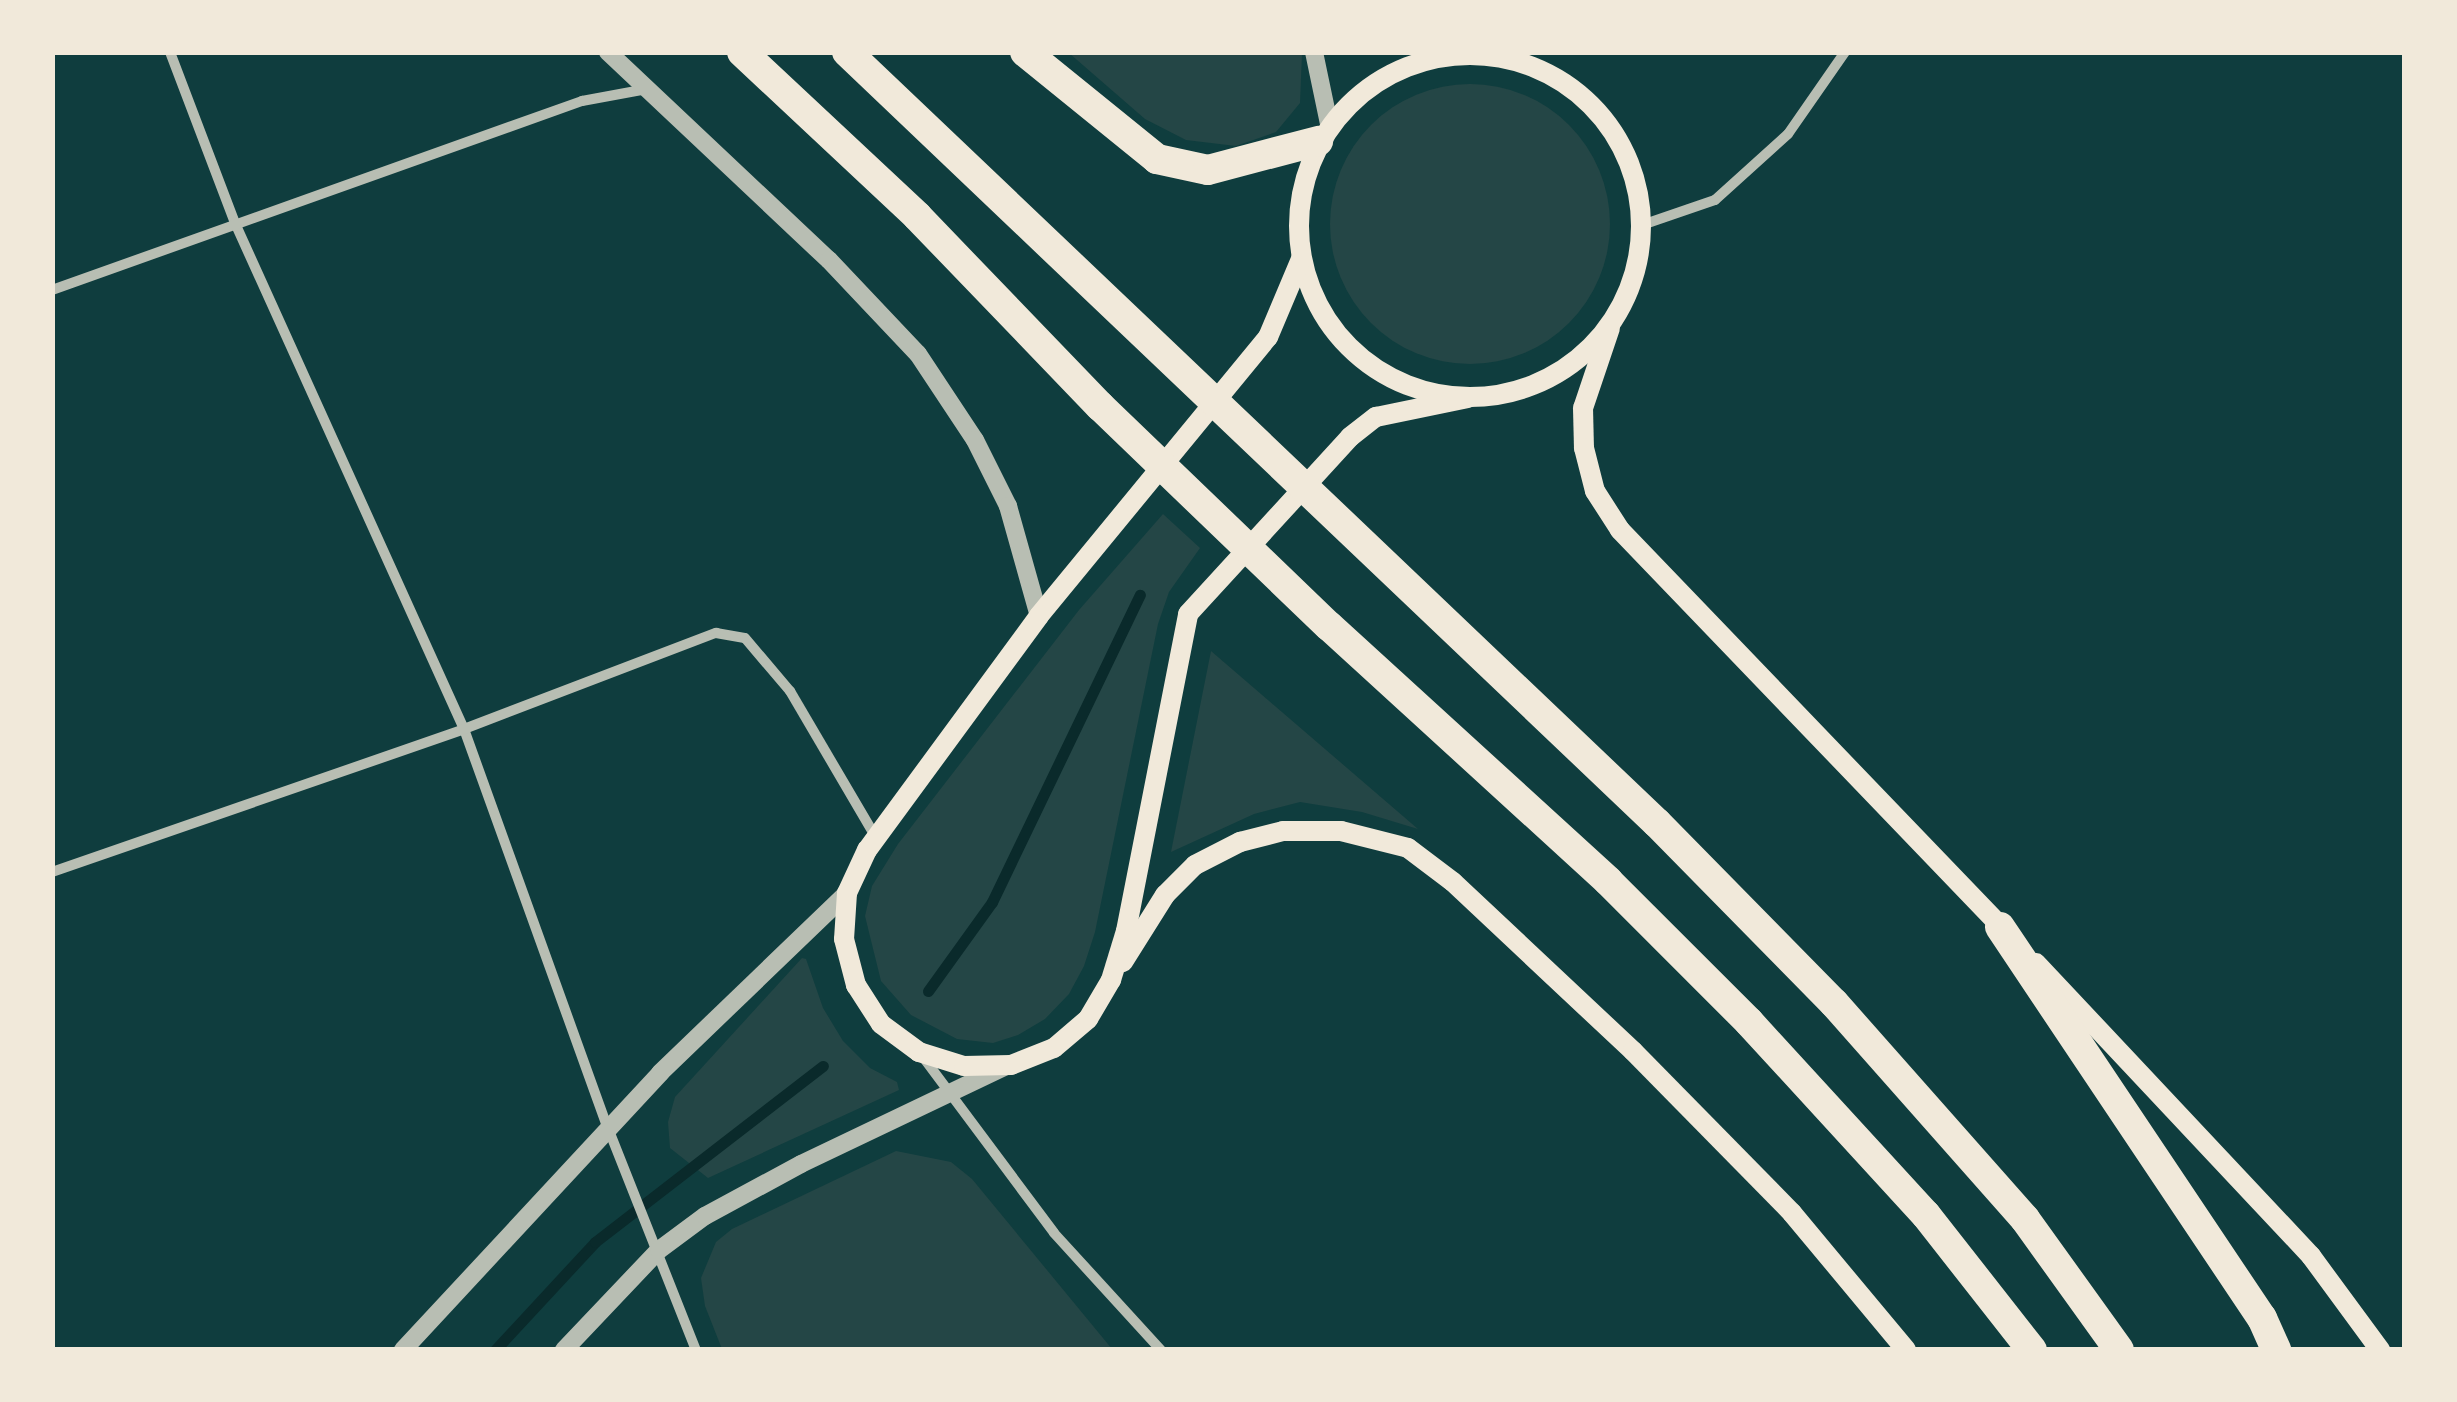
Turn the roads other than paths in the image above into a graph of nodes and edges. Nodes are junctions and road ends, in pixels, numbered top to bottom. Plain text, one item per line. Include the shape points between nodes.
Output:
1 (170, 52) edge
2 (608, 52) edge
3 (742, 52) edge
4 (847, 52) edge
5 (1025, 52) edge
6 (1314, 52) edge
7 (1844, 52) edge
8 (1510, 57) edge
9 (648, 89) junction
10 (1323, 133) junction
11 (235, 224) junction
12 (1642, 225) junction
13 (1301, 259) junction
14 (52, 290) edge
15 (1610, 328) junction
16 (1468, 398) junction
17 (1040, 616) junction
18 (464, 729) junction
19 (875, 836) junction
20 (52, 872) edge
21 (847, 893) junction
22 (2000, 927) junction
23 (1112, 980) junction
24 (919, 1052) junction
25 (1011, 1064) junction
26 (949, 1094) junction
27 (608, 1128) junction
28 (659, 1250) junction
29 (404, 1350) edge
30 (564, 1350) edge
31 (696, 1350) edge
32 (1161, 1350) edge
33 (1906, 1350) edge
34 (2032, 1350) edge
35 (2119, 1350) edge
36 (2276, 1350) edge
37 (2380, 1350) edge

1 - 11 street
2 - 9 street
3 - 34 highway via 917,216 1100,406 1328,626 1608,881 1749,1022 1926,1215
4 - 35 highway via 1657,823 1834,1003 2025,1219
5 - 10 highway via 1158,159 1208,170
6 - 10 street
7 - 12 street via 1788,134 1714,200
8 - 10 main road via 1464,54 1411,65 1363,92
8 - 12 main road via 1568,85 1608,123 1633,172
9 - 11 street via 582,101
9 - 17 street via 918,354 975,440 1008,506
10 - 13 main road via 1298,215
11 - 14 street
11 - 18 street
12 - 15 main road via 1634,279
13 - 16 main road via 1320,310 1354,352 1399,382
13 - 17 main road via 1268,337
15 - 16 main road via 1571,366 1523,390
15 - 22 main road via 1583,408 1584,448 1595,490 1620,530
16 - 23 main road via 1376,418 1350,438 1188,614
17 - 19 main road
18 - 19 street via 716,633 745,638 790,692
18 - 20 street
18 - 27 street
19 - 21 main road
21 - 24 main road via 844,939 856,985 882,1024
21 - 27 street
22 - 36 highway via 2262,1318
22 - 37 main road via 2310,1256
23 - 25 main road via 1088,1019 1054,1048
23 - 33 main road via 1166,895 1195,865 1240,842 1283,830 1340,831 1408,848 1632,1050 1792,1212
24 - 25 main road via 964,1066
24 - 26 street
25 - 26 street
26 - 28 street via 801,1164 705,1216
26 - 32 street via 1054,1233
27 - 28 street
27 - 29 street
28 - 30 street
28 - 31 street

